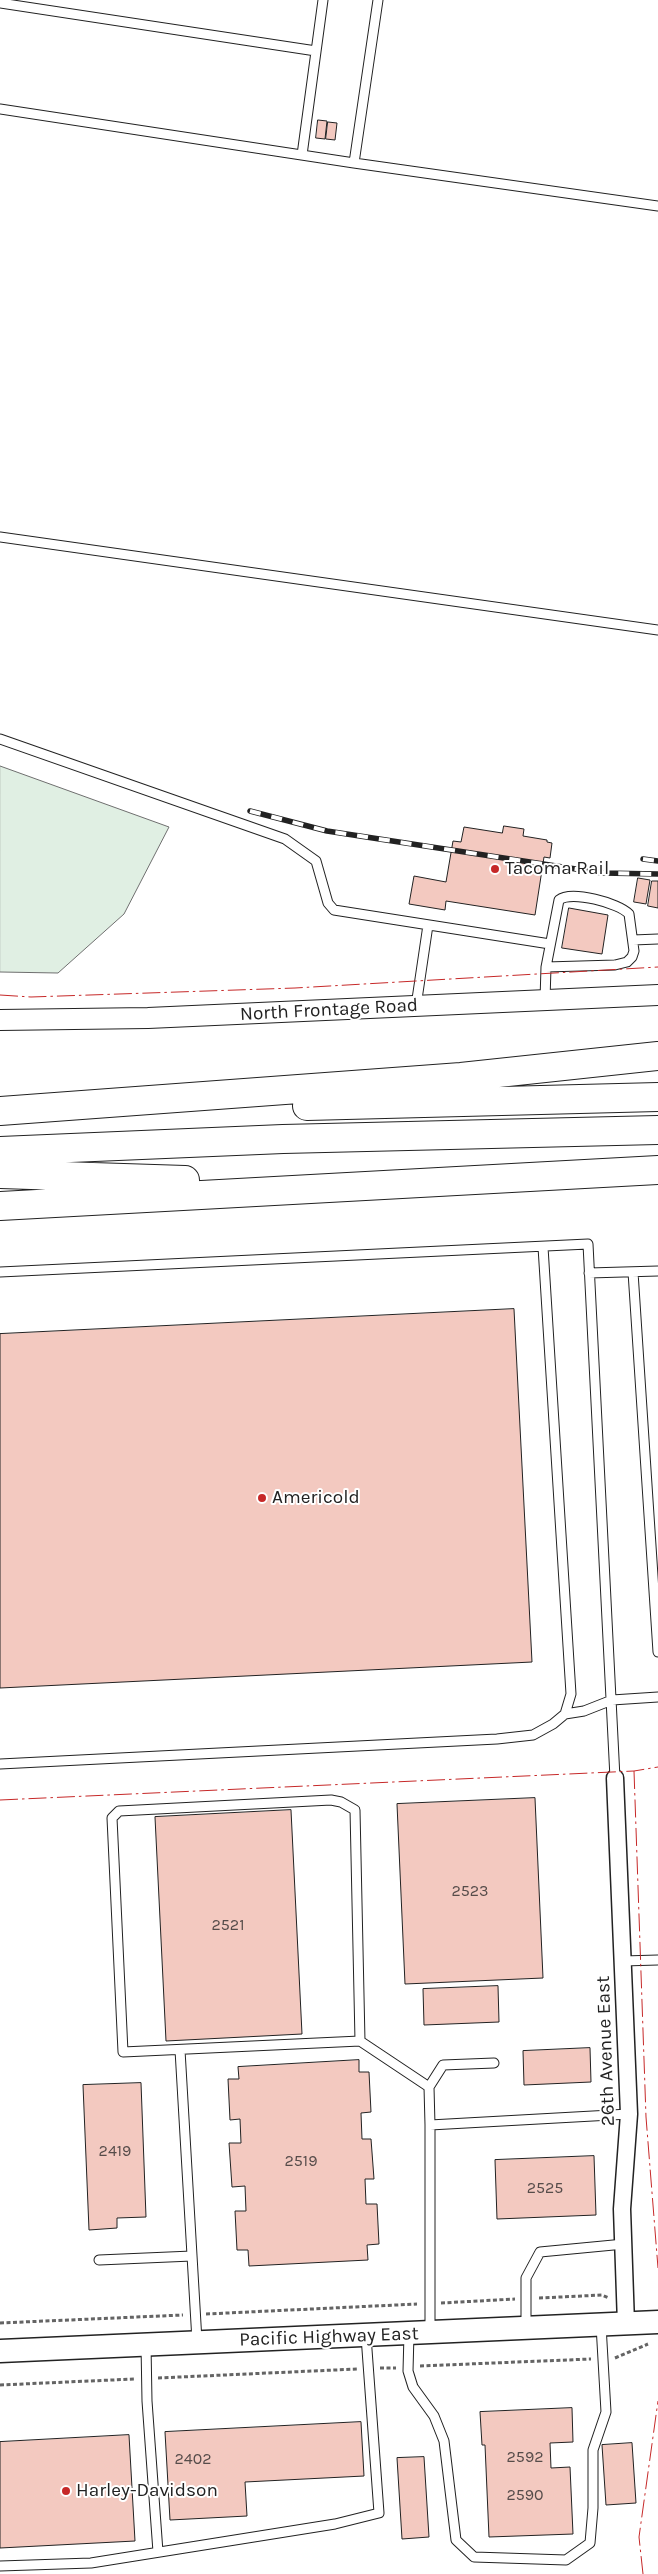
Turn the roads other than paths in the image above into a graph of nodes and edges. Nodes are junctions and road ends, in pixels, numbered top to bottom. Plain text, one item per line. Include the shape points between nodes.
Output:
1 (323, 0) edge
2 (378, 0) edge
3 (0, 4) edge
4 (316, 51) junction
5 (0, 109) edge
6 (302, 155) junction
7 (354, 163) junction
8 (658, 206) edge
9 (0, 537) edge
10 (658, 630) edge
11 (0, 739) edge
12 (428, 925) junction
13 (658, 939) edge
14 (633, 940) junction
15 (550, 944) junction
16 (546, 967) junction
17 (658, 995) edge
18 (545, 1000) junction
19 (416, 1006) junction
20 (0, 1020) edge
21 (658, 1056) edge
22 (658, 1097) edge
23 (0, 1112) edge
24 (658, 1130) edge
25 (0, 1150) edge
26 (658, 1170) edge
27 (0, 1174) edge
28 (544, 1175) junction
29 (0, 1206) edge
30 (543, 1248) junction
31 (658, 1271) edge
32 (0, 1272) edge
33 (633, 1272) junction
34 (589, 1273) junction
35 (658, 1652) edge
36 (658, 1697) edge
37 (612, 1700) junction
38 (566, 1714) junction
39 (0, 1764) edge
40 (615, 1778) joint
41 (658, 1960) edge
42 (623, 1961) junction
43 (360, 2041) junction
44 (180, 2050) junction
45 (494, 2062) dead end
46 (429, 2087) junction
47 (629, 2114) junction
48 (430, 2125) junction
49 (624, 2244) junction
50 (192, 2256) junction
51 (99, 2260) dead end
52 (626, 2314) junction
53 (601, 2325) junction
54 (526, 2328) junction
55 (656, 2330) edge
56 (420, 2333) junction
57 (366, 2335) junction
58 (197, 2343) junction
59 (146, 2345) junction
60 (0, 2351) edge
61 (158, 2552) junction
62 (0, 2566) edge

1 - 4 lane
2 - 7 lane
3 - 4 lane
4 - 6 lane
5 - 6 lane
6 - 7 lane
7 - 8 lane
9 - 10 lane
11 - 12 lane via 285,839 316,861 328,903 334,910
12 - 15 lane
12 - 19 lane
13 - 14 lane
14 - 15 lane via 632,919 626,910 605,902 568,896 557,904
14 - 16 lane via 632,957 622,964
15 - 16 lane
16 - 18 lane
17 - 18 street, North Frontage Road
18 - 19 street, North Frontage Road
19 - 20 street, North Frontage Road via 148,1018
21 - 23 highway via 461,1077
22 - 23 highway
24 - 25 highway
26 - 28 highway
27 - 28 highway via 188,1180
28 - 29 highway
30 - 32 lane
30 - 34 lane via 588,1244
30 - 38 lane via 571,1694
31 - 33 lane
33 - 34 lane
33 - 35 lane
34 - 37 lane
36 - 37 lane
37 - 38 lane
37 - 40 lane
38 - 39 lane via 533,1735 497,1739
40 - 42 street, 26th Avenue East
41 - 42 lane
42 - 47 street, 26th Avenue East
43 - 44 lane
43 - 44 lane via 354,1810 331,1800 120,1811 112,1818 111,1825 123,2052
43 - 46 lane
44 - 50 lane
45 - 46 lane via 443,2065
46 - 48 lane
47 - 48 lane
47 - 49 street, 26th Avenue East via 622,2209
48 - 56 lane via 430,2303
49 - 52 street, 26th Avenue East
49 - 54 lane via 540,2252 526,2278
50 - 51 lane
50 - 58 lane
52 - 53 main road, Pacific Highway East
52 - 55 main road, Pacific Highway East
53 - 54 main road, Pacific Highway East
53 - 56 lane via 606,2412 593,2450 590,2543 566,2560 474,2557 456,2540 444,2441 434,2416 412,2387 408,2367
54 - 56 main road, Pacific Highway East
56 - 57 main road, Pacific Highway East
57 - 58 main road, Pacific Highway East
57 - 61 lane via 379,2513 335,2524
58 - 59 main road, Pacific Highway East
59 - 60 main road, Pacific Highway East
59 - 61 lane
61 - 62 lane via 91,2563

